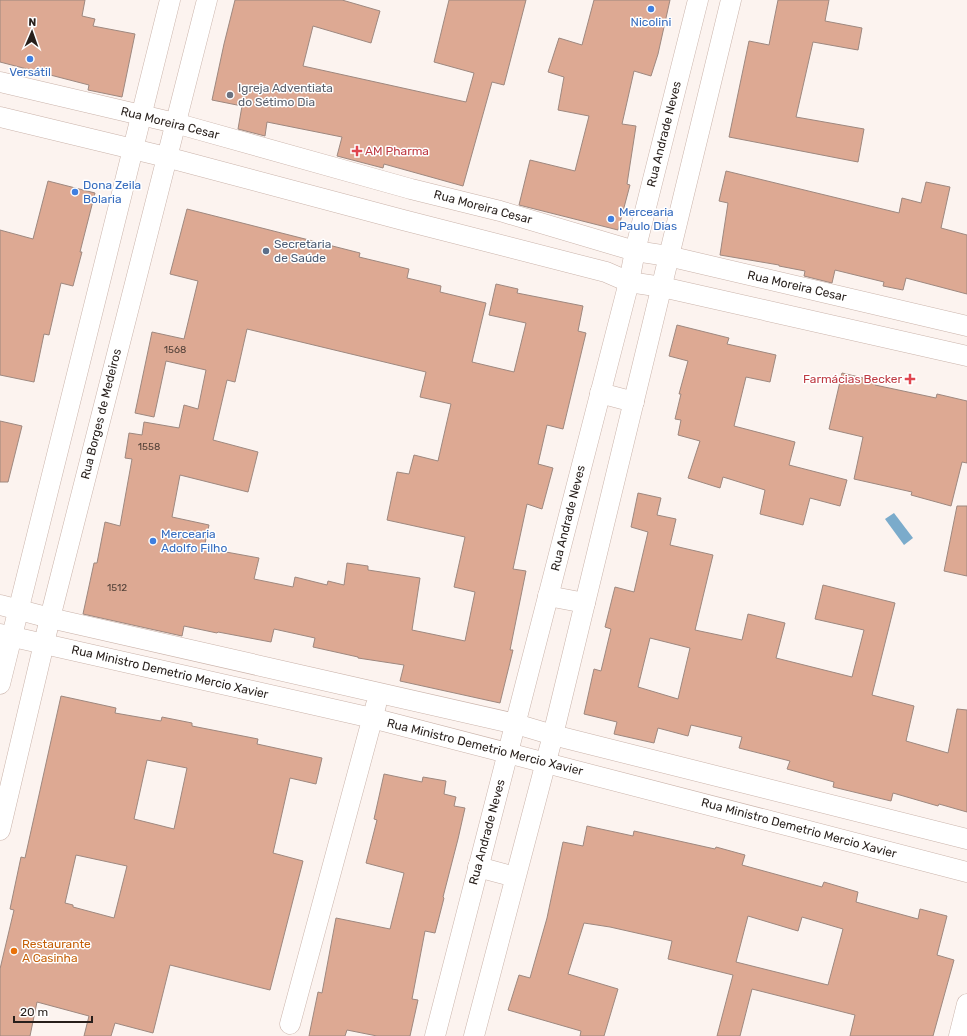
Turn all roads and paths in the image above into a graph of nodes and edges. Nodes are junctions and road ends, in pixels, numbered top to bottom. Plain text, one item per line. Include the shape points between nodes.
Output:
1 (170, 0) edge
2 (207, 0) edge
3 (698, 0) edge
4 (731, 0) edge
5 (0, 82) edge
6 (142, 116) junction
7 (0, 117) edge
8 (175, 123) junction
9 (667, 126) junction
10 (699, 131) junction
11 (133, 149) junction
12 (166, 157) junction
13 (411, 188) junction
14 (403, 220) junction
15 (634, 251) junction
16 (668, 256) junction
17 (105, 262) junction
18 (138, 271) junction
19 (629, 282) junction
20 (794, 286) junction
21 (662, 287) junction
22 (786, 315) junction
23 (967, 326) edge
24 (967, 356) edge
25 (600, 393) junction
26 (634, 402) junction
27 (47, 493) junction
28 (80, 500) junction
29 (548, 596) junction
30 (585, 603) junction
31 (9, 607) edge
32 (50, 618) junction
33 (6, 635) edge
34 (44, 644) junction
35 (185, 648) junction
36 (177, 674) junction
37 (0, 684) edge
38 (381, 693) junction
39 (372, 718) junction
40 (516, 724) junction
41 (553, 735) junction
42 (508, 753) junction
43 (8, 757) edge
44 (545, 762) junction
45 (785, 792) junction
46 (777, 823) junction
47 (0, 830) edge
48 (967, 839) edge
49 (478, 866) junction
50 (967, 872) edge
51 (515, 877) junction
52 (966, 1010) edge
53 (290, 1024) dead end
54 (435, 1036) edge
55 (474, 1036) edge
56 (959, 1036) edge

1 - 6 street
2 - 8 street, Rua Borges de Medeiros
3 - 9 street, Rua Andrade Neves
4 - 10 street
5 - 6 street, Rua Moreira Cesar
6 - 8 street, Rua Moreira Cesar
6 - 11 street
7 - 11 street
8 - 12 street, Rua Borges de Medeiros
8 - 13 street, Rua Moreira Cesar
9 - 10 street
9 - 15 street, Rua Andrade Neves
10 - 16 street
11 - 12 street
11 - 17 street
12 - 14 street
12 - 18 street, Rua Borges de Medeiros
13 - 14 street
13 - 15 street, Rua Moreira Cesar via 500,211
14 - 19 street via 606,272
15 - 16 street, Rua Moreira Cesar
15 - 19 street, Rua Andrade Neves
16 - 20 street, Rua Moreira Cesar
16 - 21 street
17 - 18 street
17 - 27 street
18 - 28 street, Rua Borges de Medeiros
19 - 21 street
19 - 25 street, Rua Andrade Neves
20 - 22 street
20 - 23 street, Rua Moreira Cesar
21 - 22 street
21 - 26 street
22 - 24 street
25 - 26 street
25 - 29 street, Rua Andrade Neves
26 - 30 street
27 - 28 street
27 - 31 street
28 - 32 street, Rua Borges de Medeiros
29 - 30 street
29 - 40 street, Rua Andrade Neves
30 - 41 street
31 - 32 street
31 - 33 street
32 - 34 street, Rua Borges de Medeiros
32 - 35 street
33 - 34 street, Rua Ministro Demetrio Mercio Xavier
33 - 37 street
34 - 36 street, Rua Ministro Demetrio Mercio Xavier
34 - 43 street, Rua Borges de Medeiros
35 - 36 street
35 - 38 street
36 - 39 street, Rua Ministro Demetrio Mercio Xavier
38 - 39 street
38 - 40 street
39 - 42 street, Rua Ministro Demetrio Mercio Xavier
39 - 53 street
40 - 41 street
40 - 42 street, Rua Andrade Neves
41 - 44 street
41 - 45 street
42 - 44 street, Rua Ministro Demetrio Mercio Xavier
42 - 49 street, Rua Andrade Neves
43 - 47 street, Rua Borges de Medeiros
44 - 46 street, Rua Ministro Demetrio Mercio Xavier
44 - 51 street
45 - 46 street
45 - 48 street
46 - 50 street, Rua Ministro Demetrio Mercio Xavier
49 - 51 street
49 - 54 street, Rua Andrade Neves
51 - 55 street
52 - 56 street

